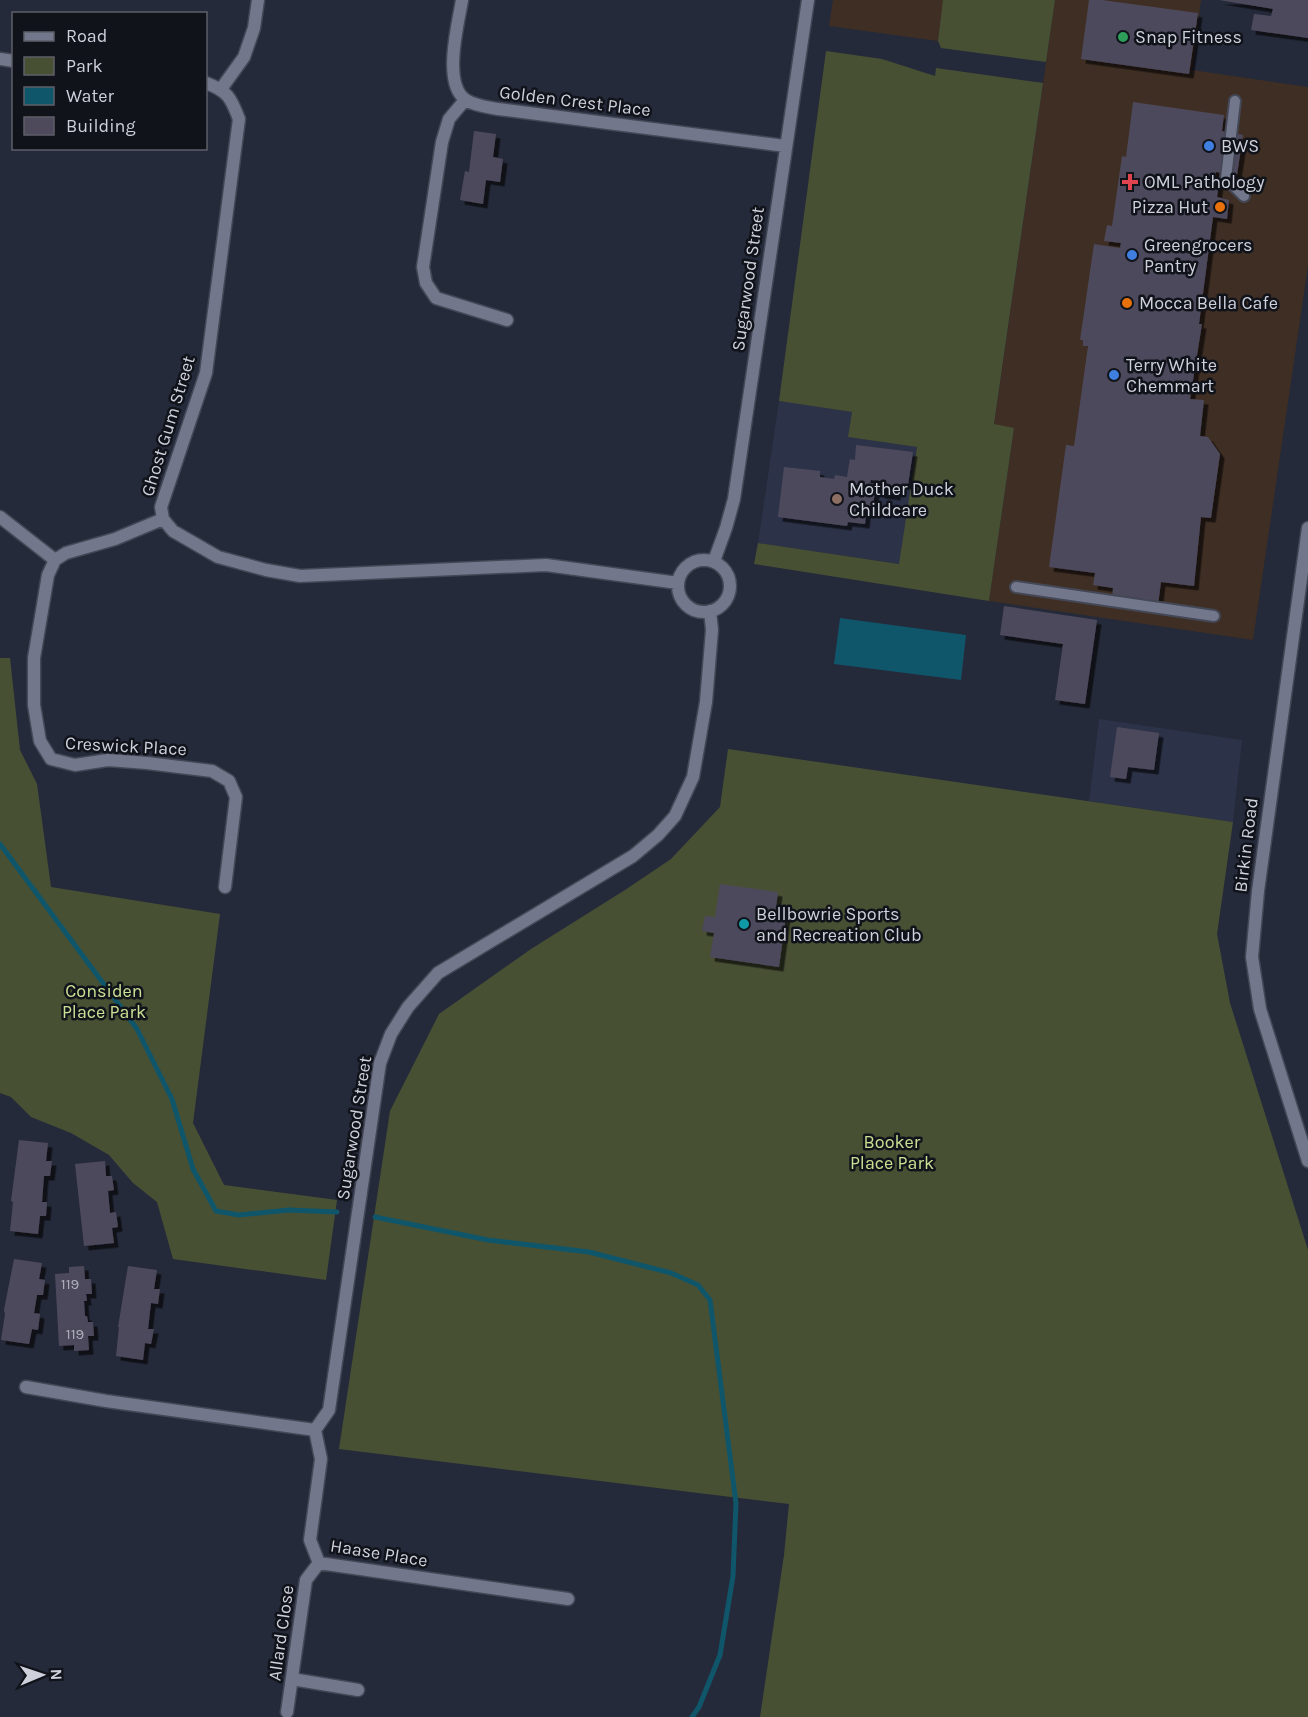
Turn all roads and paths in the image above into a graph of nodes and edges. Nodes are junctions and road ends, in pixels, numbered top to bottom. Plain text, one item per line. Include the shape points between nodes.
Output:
1 (258, 0) edge
2 (462, 0) edge
3 (808, 0) edge
4 (207, 83) edge
5 (221, 88) junction
6 (465, 100) junction
7 (1235, 101) dead end
8 (785, 146) junction
9 (1244, 196) dead end
10 (507, 320) dead end
11 (0, 517) edge
12 (163, 519) junction
13 (1308, 528) edge
14 (55, 560) junction
15 (714, 561) junction
16 (678, 583) junction
17 (1016, 587) dead end
18 (710, 611) junction
19 (1214, 616) dead end
20 (225, 887) dead end
21 (1308, 1161) edge
22 (26, 1388) dead end
23 (315, 1430) junction
24 (319, 1563) junction
25 (568, 1599) dead end
26 (292, 1679) junction
27 (358, 1689) dead end
28 (287, 1712) dead end

1 - 5 street via 244,57
2 - 6 street via 453,66 456,88
3 - 8 street, Sugarwood Street
4 - 5 street
5 - 12 street, Ghost Gum Street via 232,100 239,119 210,344 206,373 161,507
6 - 8 street, Golden Crest Place via 498,109
6 - 10 street via 450,119 442,142 423,267 426,283 436,298
7 - 9 lane via 1226,178
8 - 15 street, Sugarwood Street via 734,499
11 - 14 street
12 - 14 street
12 - 16 street, Ghost Gum Street via 177,534 218,557 300,576 546,565
13 - 21 street, Birkin Road via 1259,880 1252,957 1260,1009
14 - 20 street, Creswick Place via 48,575 34,658 34,705 40,741 51,759 75,765 108,760 147,763 213,771 229,781 236,797
15 - 16 street via 694,562 683,570
15 - 18 street via 725,570 730,584 723,604
16 - 18 street via 680,597 689,608
17 - 19 lane
18 - 23 street, Sugarwood Street via 711,651 698,751 693,777 675,816 633,856 438,973 408,1007 391,1034 380,1063 329,1410
22 - 23 street
23 - 24 street, Haase Place via 321,1459 309,1540
24 - 25 street, Haase Place
24 - 26 street, Allard Close via 306,1580
26 - 27 street
26 - 28 street, Allard Close

